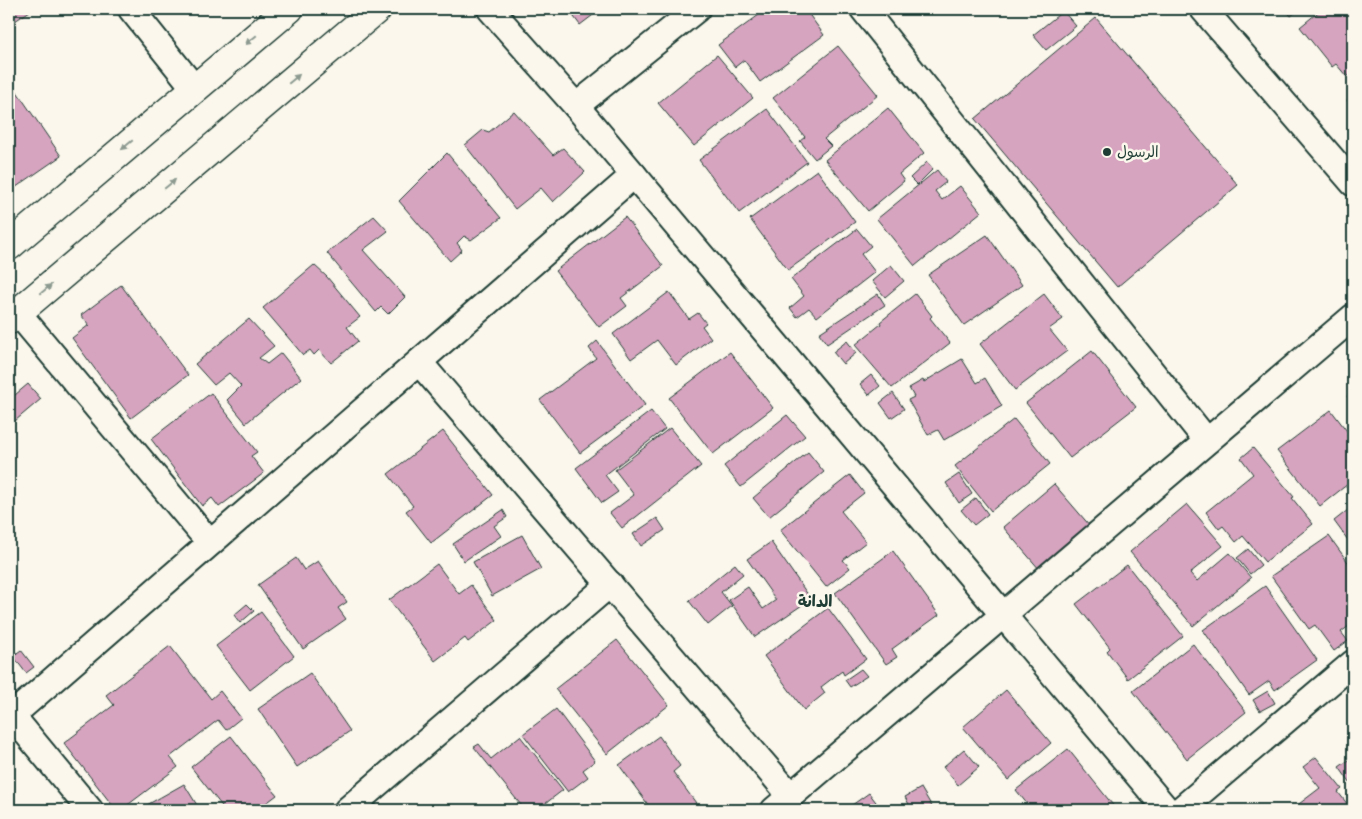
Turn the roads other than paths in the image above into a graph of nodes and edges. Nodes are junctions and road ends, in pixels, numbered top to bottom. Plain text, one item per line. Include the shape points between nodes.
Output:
1 (131, 9) edge
2 (288, 9) edge
3 (377, 9) edge
4 (490, 9) edge
5 (697, 9) edge
6 (863, 9) edge
7 (1203, 9) edge
8 (195, 88) junction
9 (576, 106) junction
10 (634, 175) junction
11 (1353, 183) edge
12 (9, 246) edge
13 (13, 317) edge
14 (1353, 317) edge
15 (419, 362) junction
16 (1207, 441) junction
17 (210, 543) junction
18 (610, 584) junction
19 (1003, 614) junction
20 (1353, 663) edge
21 (10, 716) edge
22 (782, 803) edge
23 (90, 810) edge
24 (346, 810) edge
25 (1167, 810) edge
26 (1180, 810) edge

1 - 8 street
2 -> 8 street
13 -> 3 street
4 - 9 street
5 - 9 street
6 - 16 street
7 - 11 street
8 -> 12 street
9 - 10 street
10 - 15 street
10 - 19 street
13 - 17 street
14 - 16 street
15 - 17 street
15 - 18 street
16 - 19 street
17 - 21 street
18 - 22 street
18 - 24 street
19 - 22 street
19 - 25 street
20 - 26 street
21 - 23 street

